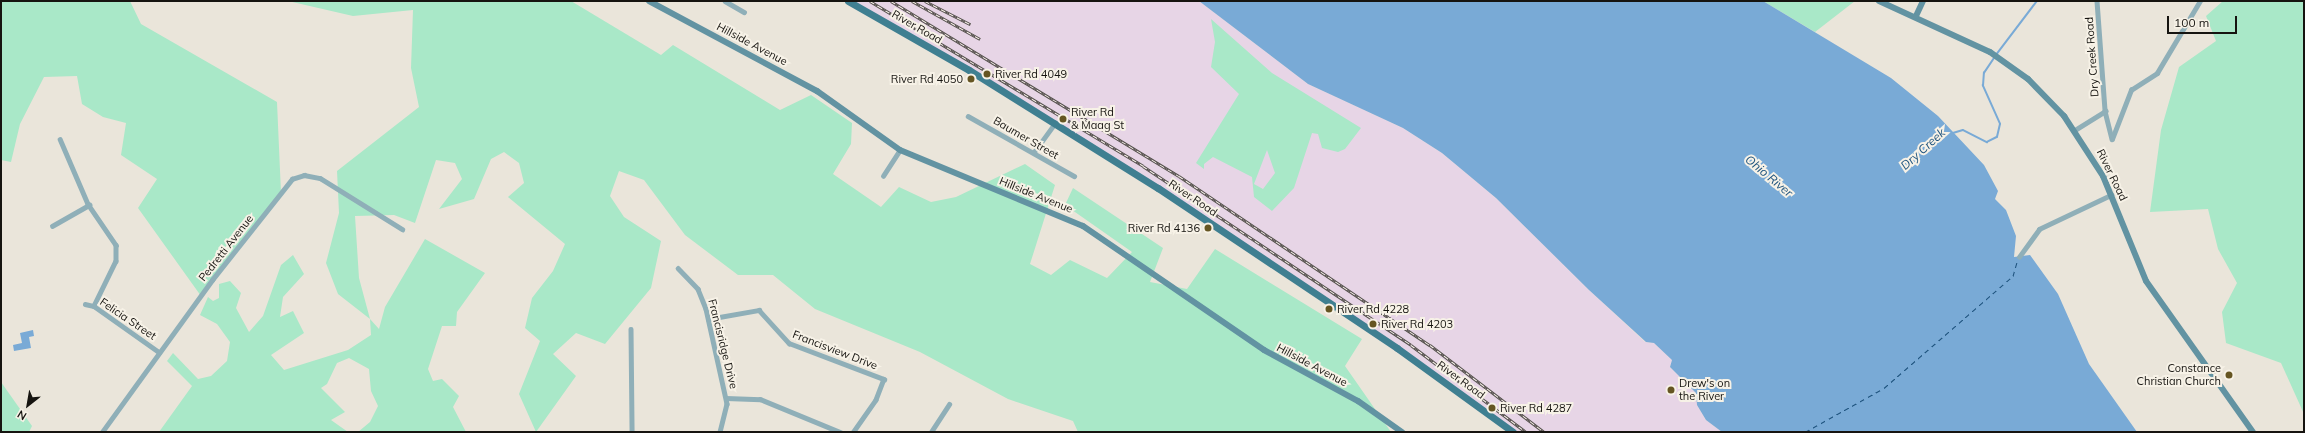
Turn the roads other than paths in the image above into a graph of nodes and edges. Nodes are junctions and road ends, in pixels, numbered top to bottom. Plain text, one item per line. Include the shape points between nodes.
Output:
1 (649, 1) edge
2 (725, 1) edge
3 (848, 1) edge
4 (1879, 1) edge
5 (1924, 1) edge
6 (2097, 1) edge
7 (2200, 1) edge
8 (744, 12) dead end
9 (1916, 16) junction
10 (2105, 111) junction
11 (968, 116) dead end
12 (1055, 123) junction
13 (2075, 130) junction
14 (60, 139) dead end
15 (900, 150) junction
16 (1034, 152) junction
17 (883, 176) dead end
18 (1074, 176) dead end
19 (2111, 195) junction
20 (90, 205) junction
21 (52, 226) dead end
22 (402, 229) dead end
23 (2019, 257) dead end
24 (678, 268) dead end
25 (86, 304) dead end
26 (94, 306) junction
27 (708, 319) junction
28 (631, 329) dead end
29 (159, 352) junction
30 (726, 398) junction
31 (949, 404) dead end
32 (102, 432) edge
33 (632, 432) edge
34 (720, 432) edge
35 (840, 432) edge
36 (854, 432) edge
37 (931, 432) edge
38 (1402, 432) edge
39 (1513, 432) edge
40 (2253, 432) edge

1 - 15 street, Hillside Avenue via 817,91
2 - 8 street
3 - 12 main road, River Road
4 - 9 street, River Road
5 - 9 street
6 - 10 street, Dry Creek Road
7 - 10 street, Dry Creek Road via 2157,73 2131,90 2114,139 2109,137
9 - 13 street, River Road via 1970,40 2028,79
10 - 13 street
11 - 16 street, Baumer Street
12 - 16 street
12 - 39 main road, River Road via 1398,348
13 - 19 street, River Road
14 - 20 street
15 - 17 street
15 - 38 street, Hillside Avenue via 1083,226 1264,350 1358,401
16 - 18 street, Baumer Street
19 - 23 street via 2039,229
19 - 40 street, River Road via 2146,281
20 - 21 street
20 - 26 street via 116,245 116,261
22 - 29 street, Pedretti Avenue via 320,178 296,177
24 - 27 street, Francisridge Drive via 698,289
25 - 26 street, Felicia Street
26 - 29 street, Felicia Street
27 - 30 street, Francisridge Drive
27 - 36 street, Francisview Drive via 759,310 789,343 884,379 876,400
28 - 33 street
29 - 32 street, Pedretti Avenue
30 - 34 street, Francisridge Drive via 727,415
30 - 35 street via 760,399
31 - 37 street

